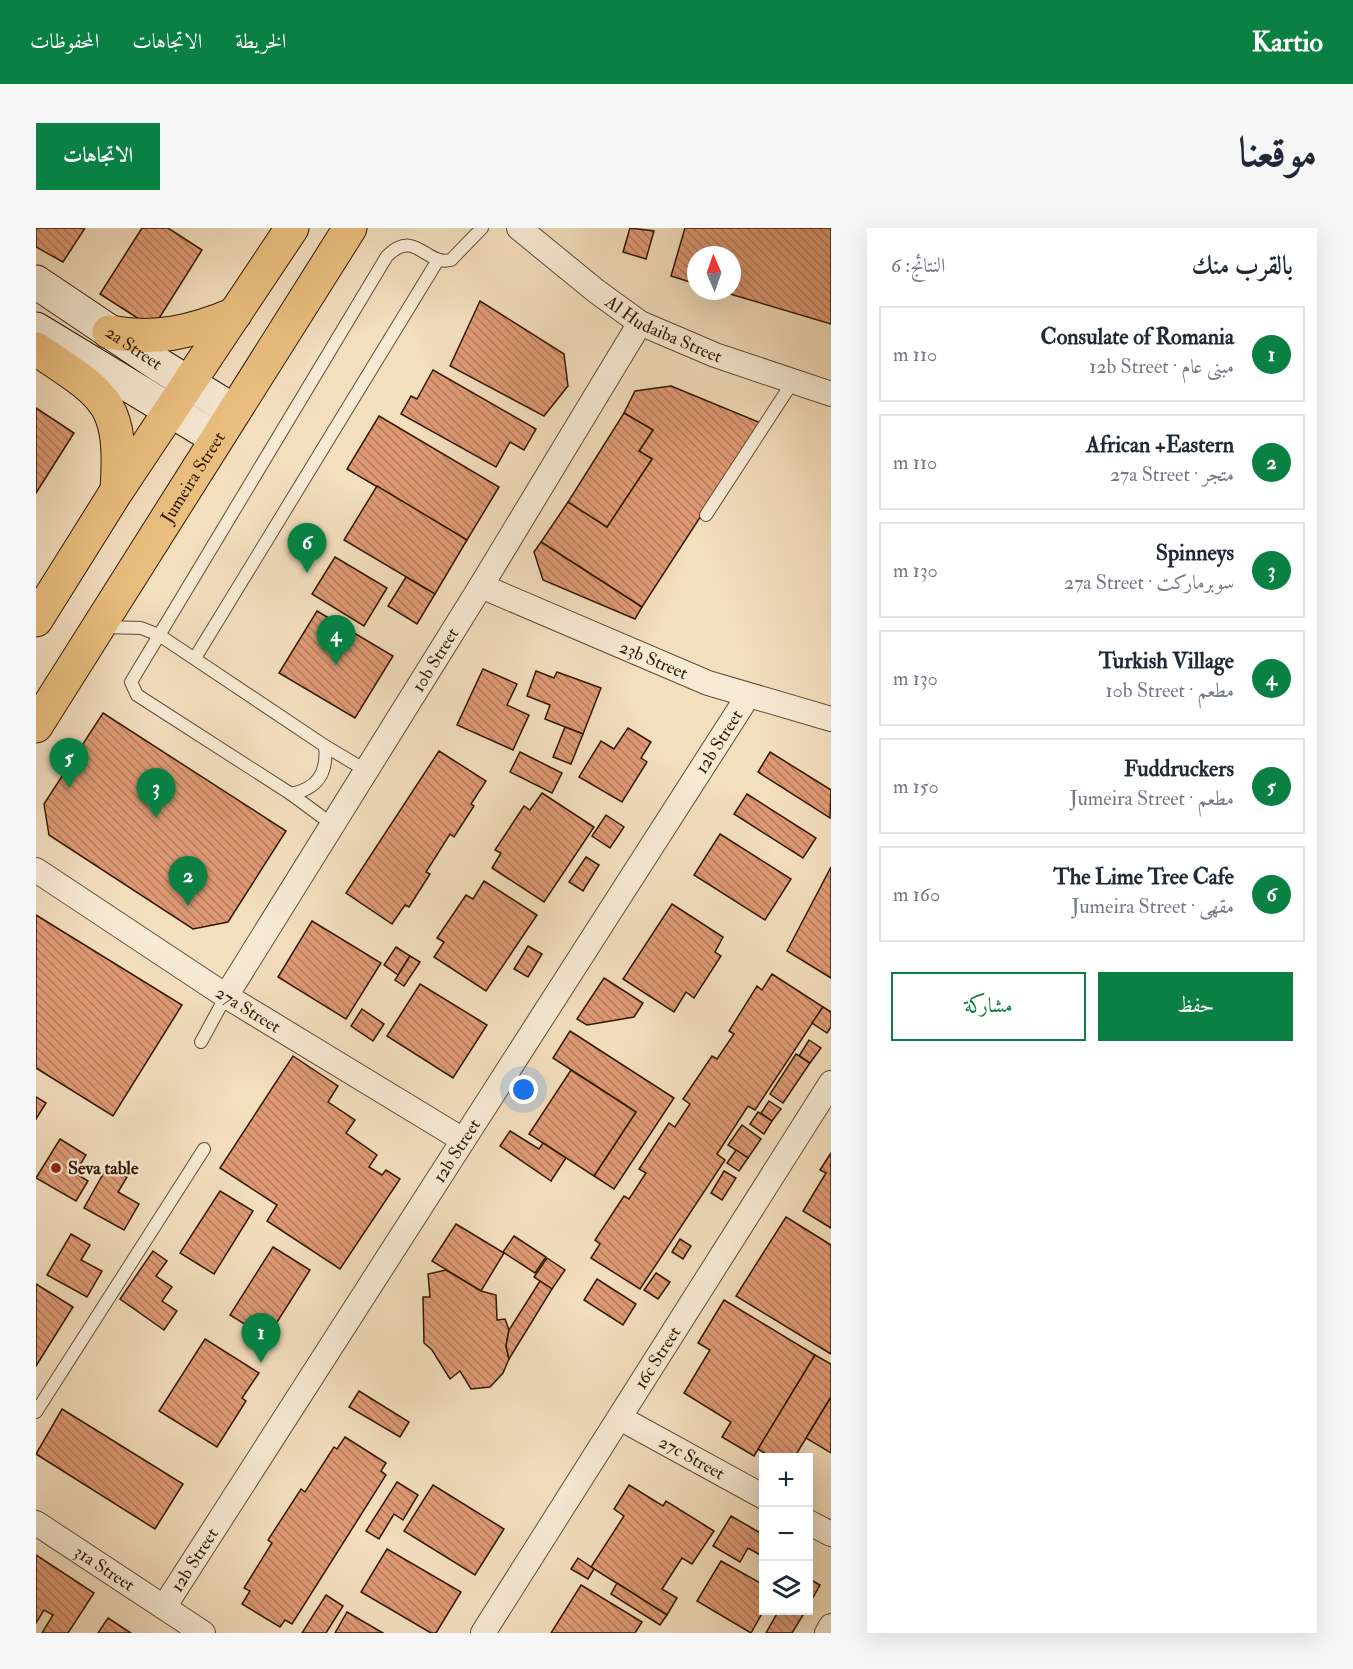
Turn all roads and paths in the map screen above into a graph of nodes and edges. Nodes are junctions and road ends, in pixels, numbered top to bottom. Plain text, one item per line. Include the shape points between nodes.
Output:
1 (292, 228) edge
2 (350, 228) edge
3 (482, 228) edge
4 (530, 231) edge
5 (438, 260) junction
6 (36, 282) edge
7 (235, 314) junction
8 (640, 322) junction
9 (36, 328) edge
10 (109, 332) junction
11 (36, 349) edge
12 (792, 383) junction
13 (831, 394) edge
14 (179, 397) junction
15 (234, 411) junction
16 (216, 438) junction
17 (116, 492) junction
18 (706, 515) dead end
19 (481, 586) junction
20 (36, 620) edge
21 (99, 627) junction
22 (159, 635) junction
23 (195, 658) junction
24 (748, 696) junction
25 (831, 719) edge
26 (36, 726) edge
27 (325, 746) junction
28 (367, 771) junction
29 (291, 795) junction
30 (333, 825) junction
31 (36, 870) edge
32 (226, 996) junction
33 (201, 1042) dead end
34 (831, 1083) edge
35 (463, 1140) junction
36 (204, 1149) dead end
37 (36, 1412) edge
38 (620, 1418) junction
39 (759, 1494) edge
40 (36, 1523) edge
41 (813, 1525) edge
42 (831, 1534) edge
43 (164, 1607) junction
44 (831, 1626) edge
45 (203, 1633) edge
46 (483, 1633) edge
47 (826, 1633) edge

1 - 7 main road
2 - 15 main road, Jumeira Street
3 - 5 lane via 451,260
4 - 8 street, Al Hudaiba Street via 596,291
5 - 22 lane via 411,244 401,245 387,256
5 - 23 lane
6 - 10 street, 2a Street
7 - 10 main road via 176,334 131,336
7 - 14 main road
8 - 12 street, Al Hudaiba Street
8 - 19 street, 10b Street
9 - 14 street, 2a Street
10 - 14 street, 2a Street
11 - 17 main road via 92,388 105,403 118,436
12 - 13 street, Al Hudaiba Street
12 - 18 lane
14 - 15 street, 2a Street
14 - 16 street, 2a Street
14 - 17 main road
15 - 16 main road, Jumeira Street
16 - 21 main road, Jumeira Street
17 - 20 main road
19 - 24 street, 23b Street via 708,683
19 - 28 street, 10b Street
21 - 22 lane via 141,628
21 - 26 main road, Jumeira Street
22 - 23 lane
22 - 29 lane via 133,677 134,692
23 - 27 lane
24 - 25 street, 23b Street
24 - 35 street, 12b Street
27 - 28 lane
27 - 29 lane via 326,760 319,778 304,792
28 - 30 street, 10b Street
29 - 30 lane
30 - 32 street, 10b Street
31 - 32 street, 27a Street
32 - 33 lane
32 - 35 street, 27a Street
34 - 38 street, 16c Street
35 - 43 street, 12b Street
36 - 37 lane
38 - 39 street, 27c Street
38 - 46 street, 16c Street
40 - 43 street, 31a Street
41 - 42 street
43 - 45 street, 31a Street
44 - 47 street

